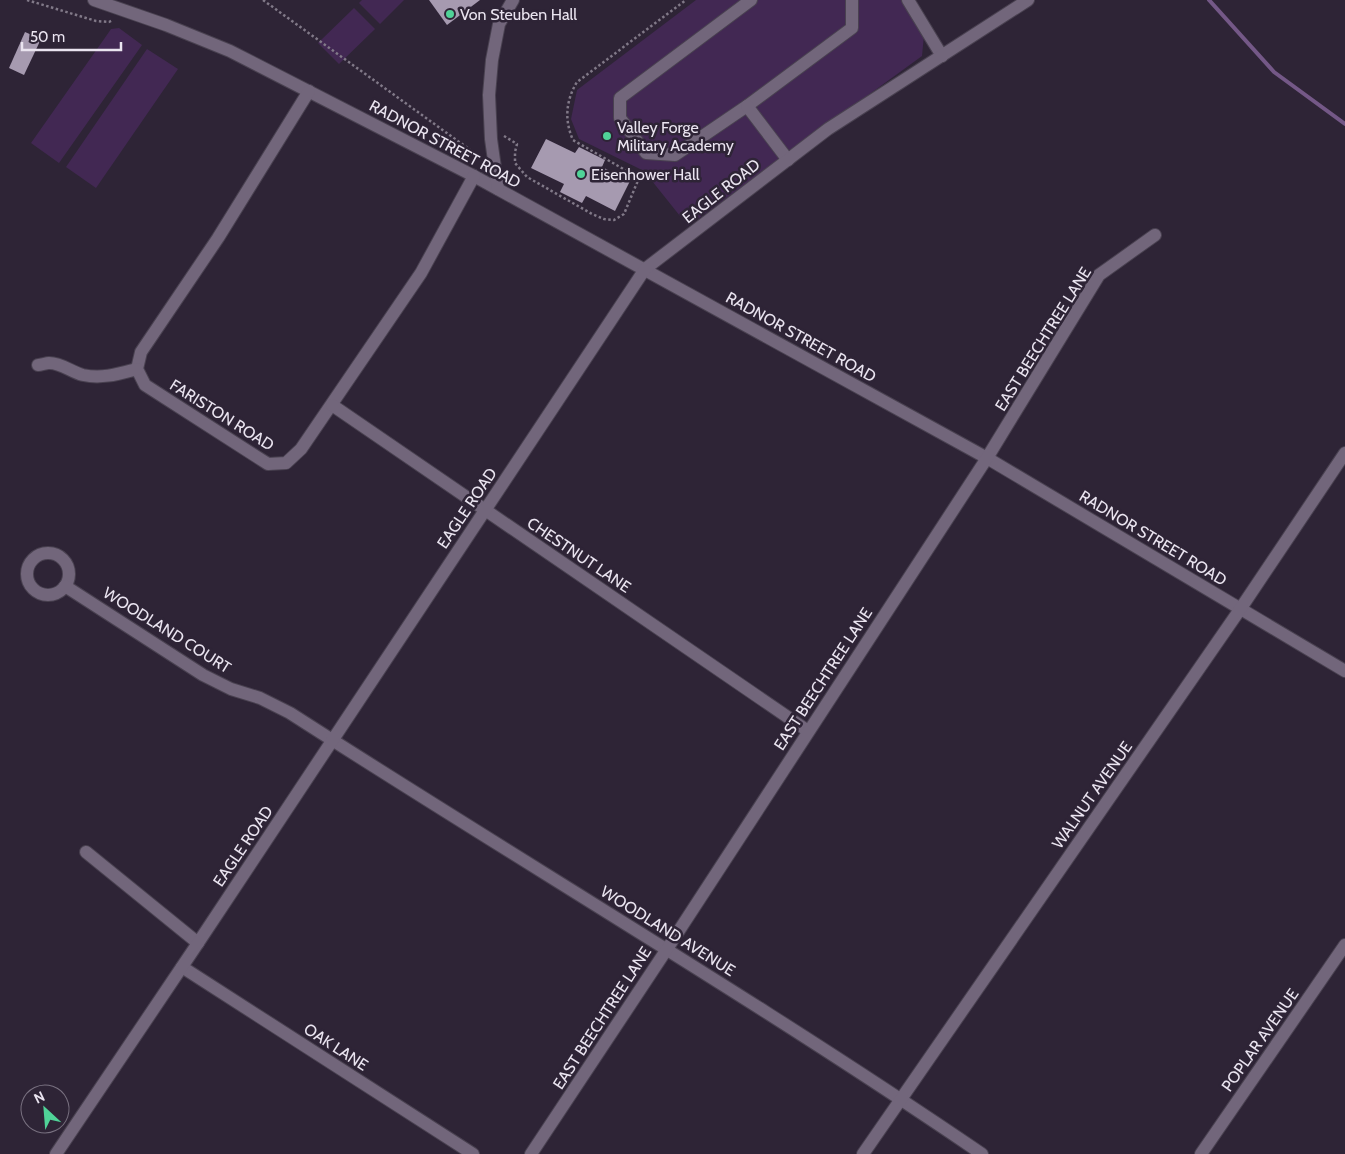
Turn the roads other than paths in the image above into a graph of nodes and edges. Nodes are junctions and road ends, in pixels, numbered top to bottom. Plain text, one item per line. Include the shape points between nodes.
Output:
1 (94, 0) edge
2 (513, 0) edge
3 (751, 0) edge
4 (852, 0) edge
5 (908, 0) edge
6 (1028, 0) edge
7 (942, 56) junction
8 (309, 91) junction
9 (746, 106) junction
10 (788, 160) junction
11 (474, 176) junction
12 (498, 189) junction
13 (1155, 235) dead end
14 (645, 270) junction
15 (38, 365) dead end
16 (137, 369) junction
17 (332, 405) junction
18 (1345, 453) edge
19 (987, 458) junction
20 (484, 510) junction
21 (65, 586) dead end
22 (1240, 608) junction
23 (1345, 671) edge
24 (808, 731) junction
25 (333, 740) junction
26 (86, 852) dead end
27 (198, 943) junction
28 (1345, 945) edge
29 (666, 949) junction
30 (182, 967) junction
31 (901, 1099) junction
32 (56, 1154) edge
33 (473, 1154) edge
34 (531, 1154) edge
35 (863, 1154) edge
36 (982, 1154) edge
37 (1201, 1154) edge

1 - 8 street, RADNOR STREET ROAD via 230,51
2 - 12 street via 499,24 489,95
3 - 9 street via 620,98 620,118 646,153 675,155
4 - 9 street via 852,28
5 - 7 street
6 - 7 street, EAGLE ROAD
7 - 10 street, EAGLE ROAD via 828,129
8 - 11 street, RADNOR STREET ROAD
8 - 16 street via 218,238 141,352
9 - 10 street
10 - 14 street, EAGLE ROAD
11 - 12 street, RADNOR STREET ROAD
11 - 17 street, FARISTON ROAD via 421,273
12 - 14 street, RADNOR STREET ROAD
13 - 19 street, EAST BEECHTREE LANE via 1100,275
14 - 19 street, RADNOR STREET ROAD
14 - 20 street, EAGLE ROAD
15 - 16 street via 61,365 80,374 98,377
16 - 17 street, FARISTON ROAD via 145,385 268,464 286,463 301,449
17 - 20 street, CHESTNUT LANE
18 - 22 street, WALNUT AVENUE
19 - 22 street, RADNOR STREET ROAD
19 - 24 street, EAST BEECHTREE LANE
20 - 24 street, CHESTNUT LANE
20 - 25 street, EAGLE ROAD
21 - 25 street, WOODLAND COURT via 203,675 290,713
22 - 23 street, RADNOR STREET ROAD
22 - 31 street, WALNUT AVENUE
24 - 29 street, EAST BEECHTREE LANE
25 - 27 street, EAGLE ROAD
25 - 29 street, WOODLAND AVENUE
26 - 27 street
27 - 30 street, EAGLE ROAD
28 - 37 street, POPLAR AVENUE
29 - 31 street, WOODLAND AVENUE
29 - 34 street, EAST BEECHTREE LANE
30 - 32 street, EAGLE ROAD
30 - 33 street, OAK LANE
31 - 35 street, WALNUT AVENUE
31 - 36 street, WOODLAND AVENUE

